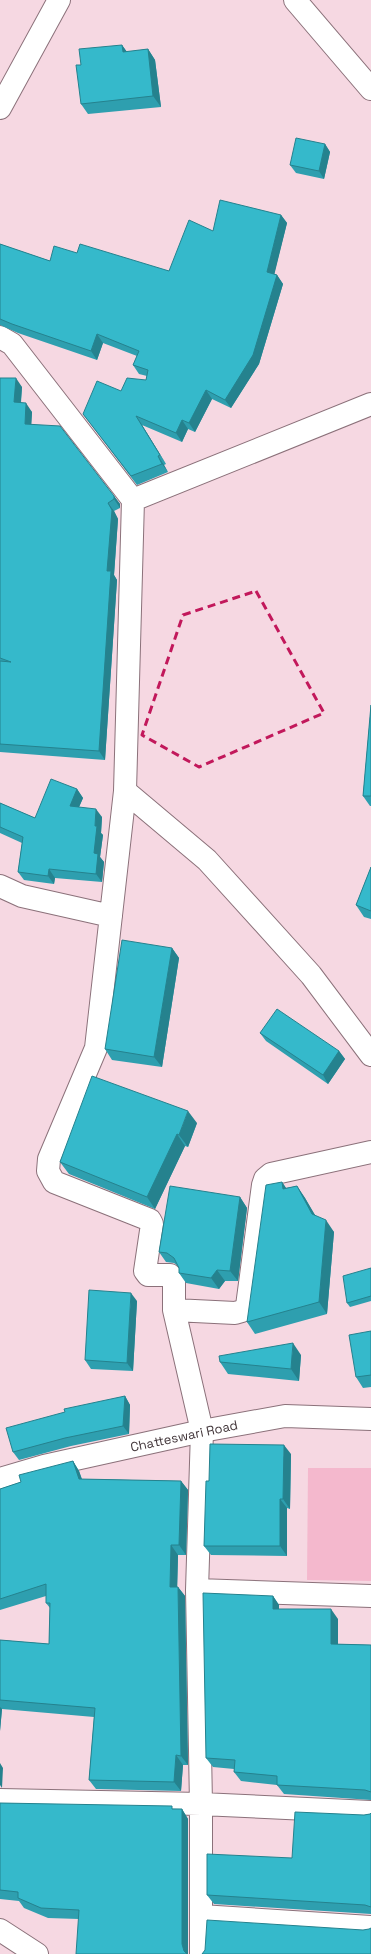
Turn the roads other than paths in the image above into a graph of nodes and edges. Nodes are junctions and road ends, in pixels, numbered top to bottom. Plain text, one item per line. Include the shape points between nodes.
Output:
1 (59, 0) edge
2 (295, 0) edge
3 (371, 89) edge
4 (0, 108) edge
5 (0, 337) edge
6 (371, 404) edge
7 (133, 500) junction
8 (125, 791) junction
9 (0, 886) edge
10 (111, 916) junction
11 (371, 1055) edge
12 (371, 1152) edge
13 (174, 1310) junction
14 (371, 1418) edge
15 (202, 1431) junction
16 (0, 1479) edge
17 (197, 1590) junction
18 (371, 1596) edge
19 (0, 1800) edge
20 (201, 1804) junction
21 (371, 1812) edge
22 (201, 1916) junction
23 (371, 1927) edge
24 (0, 1930) edge
25 (37, 1954) edge
26 (200, 1954) edge

1 - 4 street
2 - 3 street
5 - 7 street via 12,344
6 - 7 street
7 - 8 street
8 - 10 street
8 - 11 street via 208,860 311,975
9 - 10 street via 22,896
10 - 13 street via 96,1048 49,1159 48,1171 54,1182 150,1220 152,1224 145,1271 148,1275 172,1277
12 - 13 street via 271,1174 263,1185 247,1306 242,1312 235,1313
13 - 15 street
14 - 15 street, Chatteswari Road via 285,1416
15 - 16 street, Chatteswari Road via 44,1466
15 - 17 street
17 - 18 street
17 - 20 street
19 - 20 street
20 - 21 street
20 - 22 street
22 - 23 street
22 - 26 street
24 - 25 street

